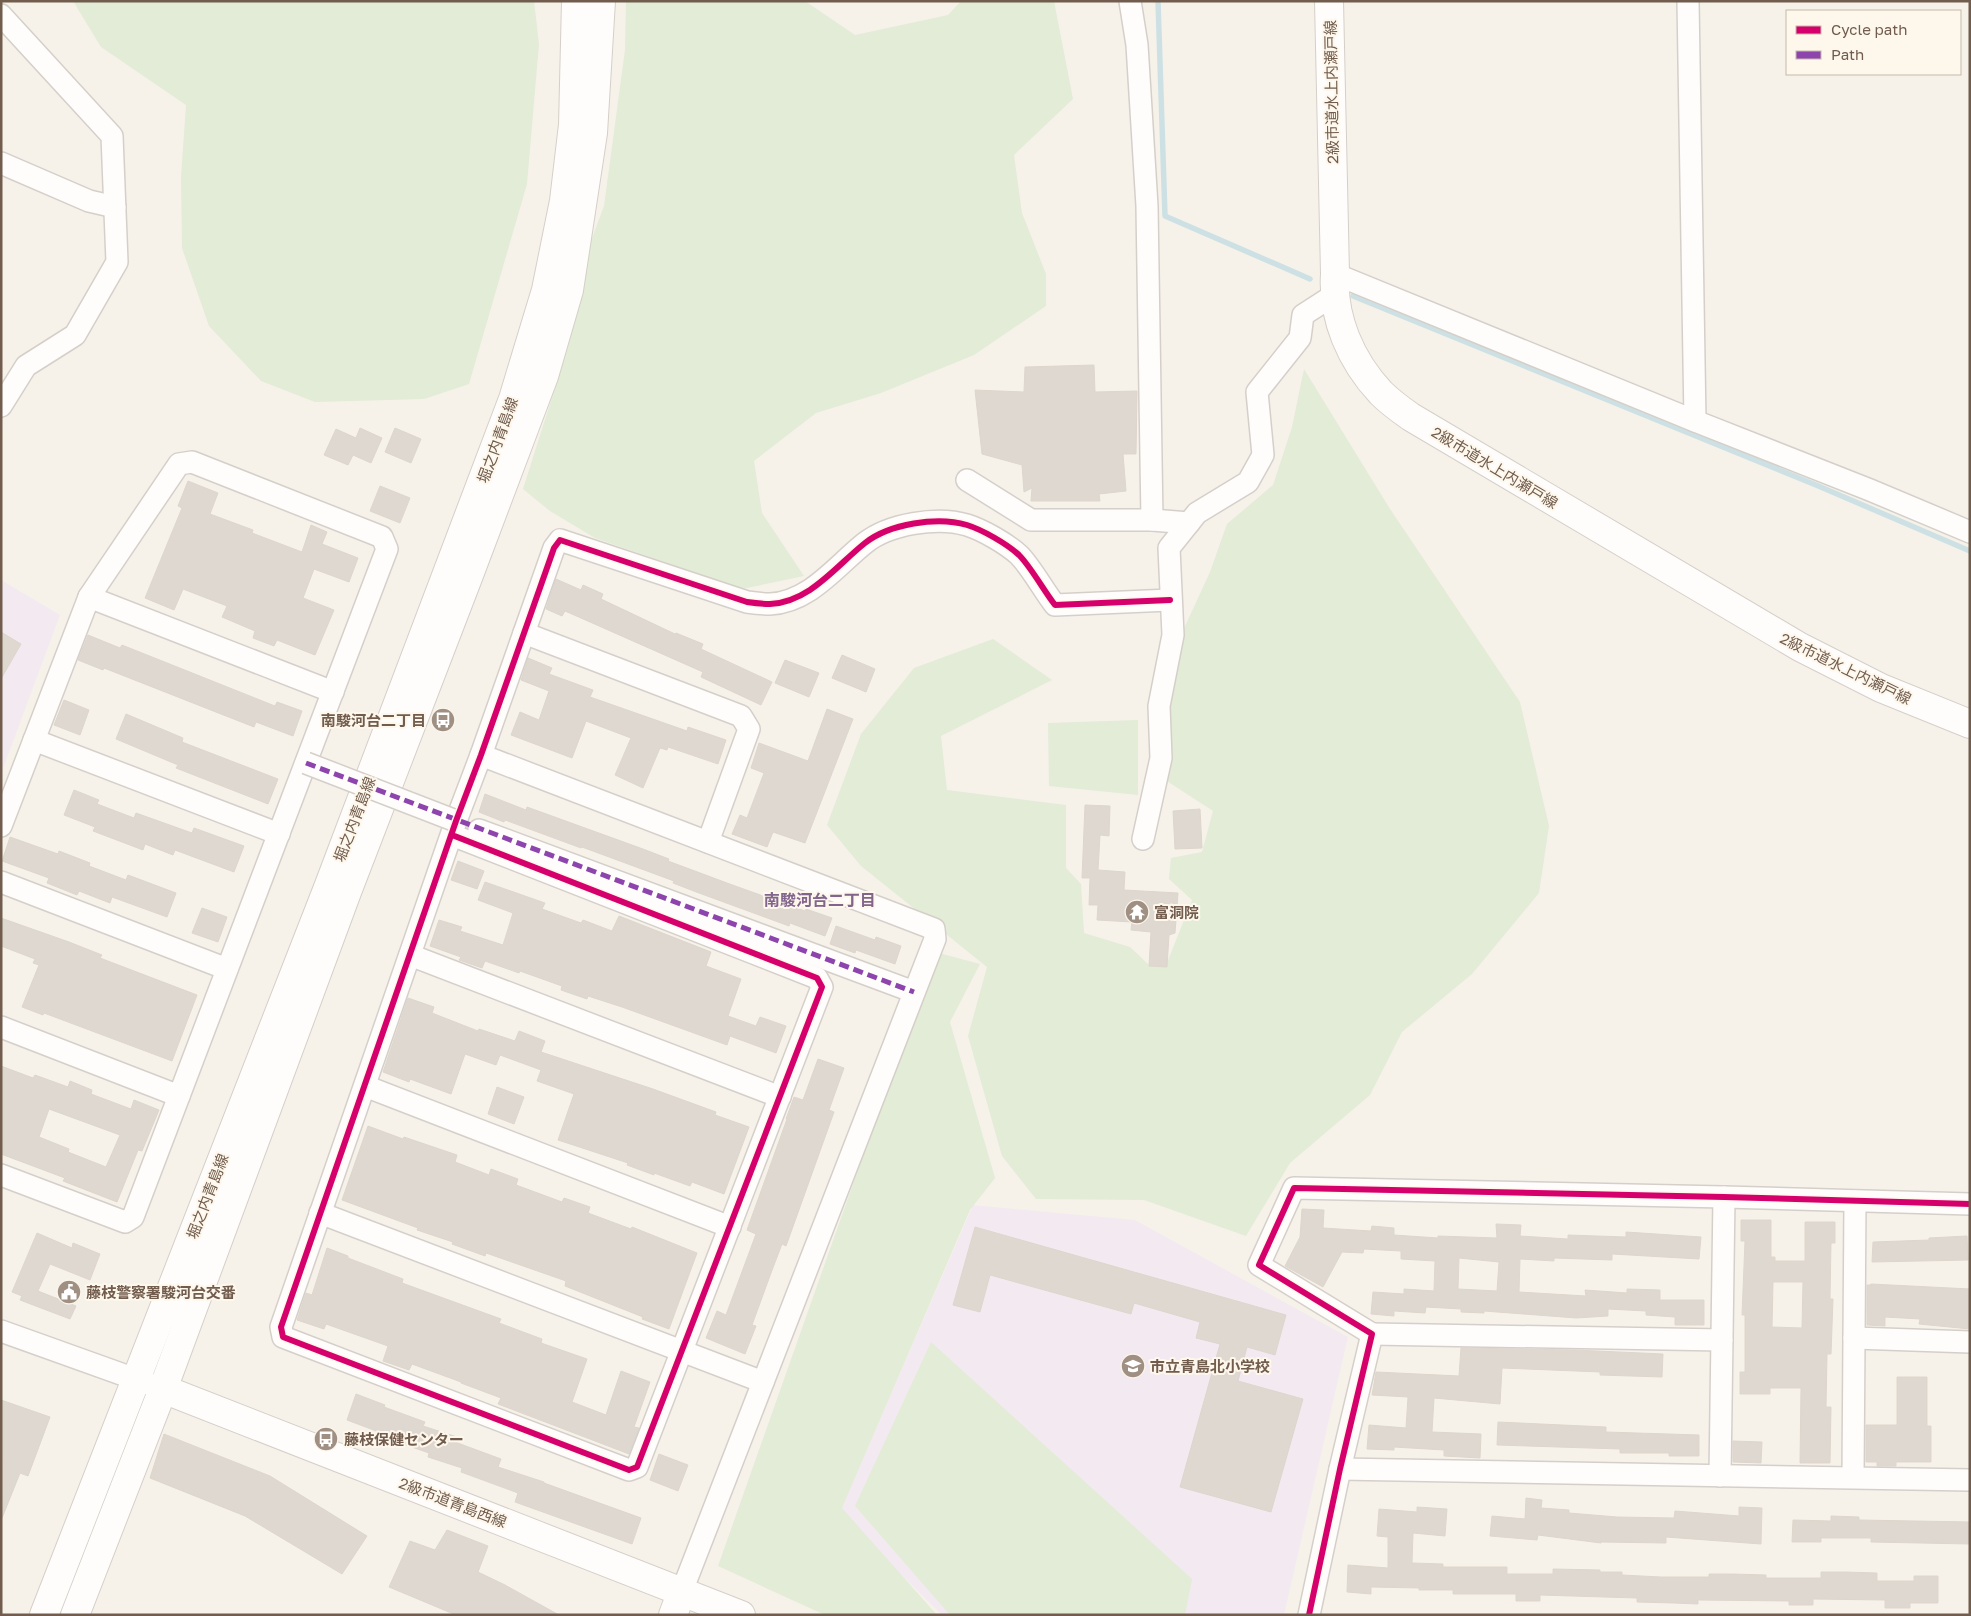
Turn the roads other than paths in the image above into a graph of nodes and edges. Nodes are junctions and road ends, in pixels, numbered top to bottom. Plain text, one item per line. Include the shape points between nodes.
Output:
1 (576, 1) edge
2 (601, 1) edge
3 (1130, 1) edge
4 (1329, 1) edge
5 (1688, 1) edge
6 (1, 16) edge
7 (1, 163) edge
8 (115, 207) junction
9 (1334, 284) junction
10 (1, 406) edge
11 (1695, 421) junction
12 (967, 480) dead end
13 (1152, 520) junction
14 (1189, 523) junction
15 (1970, 532) edge
16 (90, 597) junction
17 (1170, 600) junction
18 (524, 633) junction
19 (333, 692) junction
20 (1970, 724) edge
21 (34, 740) junction
22 (481, 755) junction
23 (306, 764) junction
24 (1, 826) edge
25 (454, 828) junction
26 (279, 834) junction
27 (1143, 839) dead end
28 (708, 842) junction
29 (1, 882) edge
30 (410, 955) junction
31 (227, 969) junction
32 (914, 992) junction
33 (1, 1027) edge
34 (365, 1086) junction
35 (179, 1096) junction
36 (780, 1097) junction
37 (1, 1175) edge
38 (1724, 1197) junction
39 (1856, 1201) junction
40 (1970, 1204) edge
41 (320, 1213) junction
42 (730, 1227) junction
43 (1, 1330) edge
44 (1372, 1334) junction
45 (1854, 1338) junction
46 (1722, 1340) junction
47 (1970, 1342) edge
48 (683, 1351) junction
49 (136, 1378) junction
50 (763, 1382) junction
51 (164, 1389) junction
52 (1340, 1469) junction
53 (1720, 1476) junction
54 (1853, 1477) junction
55 (1970, 1480) edge
56 (678, 1603) edge
57 (44, 1615) edge
58 (75, 1615) edge
59 (741, 1615) edge
60 (1309, 1615) edge

1 - 49 main road, 堀之内青島線 via 573,125 564,201 546,290 513,399 329,885
2 - 51 main road, 堀之内青島線 via 594,133 568,290 544,376 347,892
3 - 13 street via 1137,45 1147,206
4 - 9 main road, 2級市道水上内瀬戸線
5 - 11 street
6 - 8 street via 112,136
7 - 8 street via 88,201
8 - 10 street via 117,262 113,270 75,336 26,366
9 - 11 street
9 - 14 street via 1303,315 1300,338 1257,392 1263,455 1248,482 1197,513
9 - 20 main road, 2級市道水上内瀬戸線 via 1345,340 1382,394 1411,418 1800,647 1881,688
11 - 15 street
12 - 13 street via 1031,520
13 - 14 street
14 - 17 street via 1169,548
16 - 19 street
16 - 19 street via 179,464 192,462 382,538 387,550
16 - 21 street
17 - 18 street via 1055,605 1019,556 966,524 932,521 894,528 866,542 819,584 795,597 771,604 747,602 560,540 554,548
17 - 27 street via 1173,635 1159,706 1161,758
18 - 22 street
18 - 28 street via 741,716 749,729
19 - 23 street
21 - 24 street
21 - 26 street
22 - 25 street
22 - 28 street
23 - 25 street, bridge
23 - 26 street
25 - 30 street
25 - 32 street
25 - 36 street via 817,978 822,987
26 - 31 street
28 - 32 street via 934,929 935,939
29 - 31 street
30 - 34 street
30 - 36 street
31 - 35 street
32 - 50 street
33 - 35 street
34 - 41 street
34 - 42 street
35 - 37 street via 133,1217 125,1222
36 - 42 street
38 - 39 street
38 - 44 street via 1294,1188 1259,1265
38 - 46 street
39 - 40 street
39 - 45 street
41 - 48 street
41 - 48 street via 281,1327 283,1337 629,1470 636,1467
42 - 48 street
43 - 49 street
44 - 46 street
44 - 52 street
45 - 47 street
45 - 54 street
46 - 53 street
48 - 50 street
49 - 51 street
49 - 57 main road, 堀之内青島線
50 - 56 street
51 - 56 main road, 2級市道青島西線
51 - 58 main road, 堀之内青島線
52 - 53 street
52 - 60 street
53 - 54 street
54 - 55 street
56 - 59 main road, 2級市道青島西線

